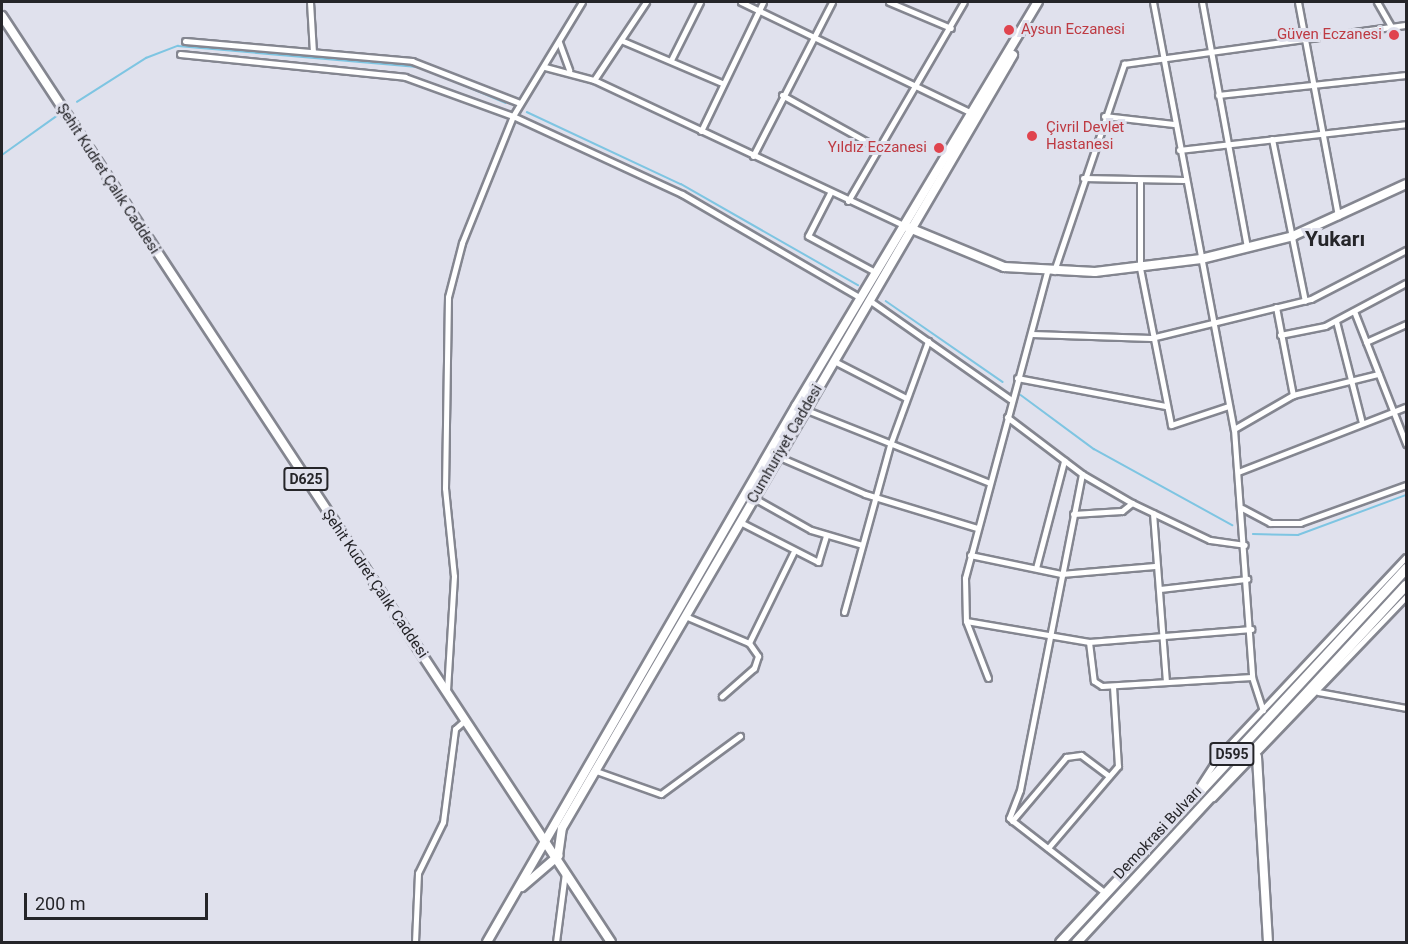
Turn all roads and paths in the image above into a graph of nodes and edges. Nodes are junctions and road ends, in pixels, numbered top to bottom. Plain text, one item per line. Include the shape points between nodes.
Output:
1 (310, 2) edge
2 (582, 2) edge
3 (646, 2) edge
4 (700, 2) edge
5 (741, 2) edge
6 (763, 2) edge
7 (832, 2) edge
8 (889, 2) edge
9 (964, 2) edge
10 (1038, 2) edge
11 (1153, 2) edge
12 (1202, 2) edge
13 (1298, 2) edge
14 (1377, 2) edge
15 (901, 4) edge
16 (758, 10) junction
17 (2, 16) edge
18 (1406, 25) edge
19 (951, 28) junction
20 (1392, 28) junction
21 (1407, 30) edge
22 (1021, 34) junction
23 (812, 35) junction
24 (185, 41) dead end
25 (623, 41) junction
26 (1305, 41) junction
27 (560, 42) junction
28 (1211, 50) junction
29 (313, 52) junction
30 (180, 54) dead end
31 (1165, 55) junction
32 (671, 60) junction
33 (545, 67) junction
34 (569, 70) junction
35 (1407, 75) edge
36 (594, 80) junction
37 (722, 82) junction
38 (917, 86) junction
39 (1312, 86) junction
40 (782, 95) junction
41 (1218, 95) junction
42 (520, 103) junction
43 (974, 114) junction
44 (513, 116) junction
45 (1104, 116) junction
46 (1174, 124) junction
47 (1407, 124) edge
48 (701, 131) junction
49 (1320, 132) junction
50 (1272, 139) junction
51 (1226, 145) junction
52 (880, 149) junction
53 (1179, 150) junction
54 (753, 156) junction
55 (1083, 178) junction
56 (1140, 180) junction
57 (1184, 180) junction
58 (1407, 184) edge
59 (830, 193) junction
60 (848, 201) junction
61 (1338, 216) junction
62 (906, 226) junction
63 (1293, 236) junction
64 (1247, 248) junction
65 (1407, 250) edge
66 (1201, 260) junction
67 (1140, 268) junction
68 (875, 272) junction
69 (1051, 272) junction
70 (1407, 283) edge
71 (865, 299) junction
72 (1305, 301) junction
73 (1276, 307) junction
74 (1354, 311) junction
75 (1214, 321) junction
76 (1336, 321) junction
77 (1407, 324) edge
78 (1032, 334) junction
79 (1280, 335) junction
80 (1151, 338) junction
81 (928, 341) junction
82 (1366, 342) junction
83 (832, 360) junction
84 (1378, 374) junction
85 (1017, 378) junction
86 (1352, 382) junction
87 (1293, 395) junction
88 (906, 398) junction
89 (1010, 399) junction
90 (1165, 405) junction
91 (1228, 406) junction
92 (1407, 407) edge
93 (804, 409) junction
94 (1394, 412) junction
95 (1007, 417) junction
96 (1362, 423) junction
97 (1234, 429) junction
98 (1407, 444) edge
99 (890, 445) junction
100 (774, 455) junction
101 (1064, 461) junction
102 (1238, 472) junction
103 (1082, 474) junction
104 (990, 483) junction
105 (1407, 485) edge
106 (876, 497) junction
107 (754, 498) junction
108 (1132, 503) junction
109 (1242, 508) junction
110 (1152, 513) junction
111 (1073, 514) junction
112 (740, 522) junction
113 (977, 528) junction
114 (826, 535) junction
115 (1245, 544) junction
116 (862, 545) junction
117 (793, 553) junction
118 (970, 555) junction
119 (1407, 557) edge
120 (1155, 566) junction
121 (1036, 568) junction
122 (1407, 568) edge
123 (1061, 573) junction
124 (1247, 579) junction
125 (1407, 585) edge
126 (1160, 589) junction
127 (1407, 597) edge
128 (844, 612) dead end
129 (685, 616) junction
130 (966, 621) junction
131 (1251, 629) junction
132 (1049, 636) junction
133 (1163, 636) junction
134 (1089, 642) junction
135 (749, 643) junction
136 (1252, 677) junction
137 (988, 678) dead end
138 (1166, 681) junction
139 (1113, 687) junction
140 (1318, 692) junction
141 (447, 693) junction
142 (722, 696) dead end
143 (1407, 708) edge
144 (1263, 710) junction
145 (465, 720) junction
146 (740, 736) dead end
147 (1257, 757) junction
148 (596, 771) junction
149 (1109, 776) junction
150 (1194, 795) junction
151 (1206, 801) junction
152 (1012, 821) junction
153 (546, 840) junction
154 (1048, 848) junction
155 (558, 856) junction
156 (566, 870) junction
157 (517, 891) junction
158 (1104, 891) junction
159 (415, 942) edge
160 (487, 942) edge
161 (556, 942) edge
162 (611, 942) edge
163 (1060, 942) edge
164 (1076, 942) edge
165 (1268, 942) edge

1 - 29 street
2 - 27 street
3 - 25 street
4 - 32 street
5 - 16 street
6 - 16 street
7 - 23 street
8 - 15 street
9 - 19 street
10 - 22 main road, Cumhuriyet Caddesi
11 - 31 street
12 - 28 street
13 - 26 street
14 - 20 street
15 - 19 street
16 - 23 street
16 - 37 street
17 - 141 main road, Şehit Kudret Çalık Caddesi / D625
18 - 20 street
18 - 21 street
19 - 38 street
20 - 26 street
22 - 43 main road, Cumhuriyet Caddesi
22 - 62 main road, Cumhuriyet Caddesi via 990,102
23 - 38 street
23 - 40 street
24 - 29 street
25 - 32 street
25 - 36 street
26 - 28 street
26 - 39 street
27 - 33 street
27 - 34 street
28 - 31 street
28 - 41 street
29 - 42 street via 420,63
30 - 44 street via 405,77
31 - 45 street via 1121,66
31 - 46 street
32 - 37 street
33 - 34 street
33 - 42 street
34 - 36 street
35 - 39 street
36 - 48 street
37 - 48 street
38 - 43 street
38 - 52 street
39 - 41 street
39 - 49 street
40 - 52 street
40 - 54 street
41 - 51 street
42 - 44 street
43 - 62 main road, Cumhuriyet Caddesi
44 - 71 street via 682,194
44 - 141 street via 462,243 448,297 445,488 454,576
45 - 46 street
45 - 55 street
46 - 53 street
47 - 49 street
48 - 54 street
49 - 50 street
49 - 61 street
50 - 51 street
50 - 63 street
51 - 53 street
51 - 64 street
52 - 60 street
53 - 57 street
54 - 59 street
55 - 56 street
55 - 69 street
56 - 57 street
56 - 67 street
57 - 66 street
58 - 61 main road
59 - 60 street
59 - 68 street via 808,236
60 - 62 street
61 - 63 main road
62 - 68 main road, Cumhuriyet Caddesi
62 - 69 main road via 988,262
62 - 71 main road, Cumhuriyet Caddesi
63 - 64 main road
63 - 72 street
64 - 66 main road
65 - 72 street
66 - 67 main road
66 - 75 street
67 - 69 main road
67 - 80 street
68 - 71 main road, Cumhuriyet Caddesi
69 - 78 street
70 - 74 street
71 - 81 street
71 - 83 main road, Cumhuriyet Caddesi
71 - 100 main road, Cumhuriyet Caddesi
72 - 73 street
73 - 75 street
73 - 79 street
74 - 76 street
74 - 82 street
75 - 80 street
75 - 91 street
76 - 79 street
76 - 86 street
77 - 82 street
78 - 80 street
78 - 85 street
79 - 87 street
80 - 90 street
81 - 88 street
81 - 89 street
82 - 84 street
83 - 88 street
83 - 93 main road, Cumhuriyet Caddesi
84 - 86 street
84 - 94 street
85 - 89 street
85 - 90 street
86 - 87 street
86 - 96 street
87 - 97 street
88 - 99 street
89 - 95 street
90 - 91 street via 1171,425
91 - 97 street
92 - 94 street
93 - 99 street
93 - 100 main road, Cumhuriyet Caddesi
94 - 96 street
94 - 98 street
95 - 101 street
95 - 104 street
96 - 102 street
97 - 102 street
99 - 104 street
99 - 106 street
100 - 106 street
100 - 107 main road, Cumhuriyet Caddesi
100 - 153 main road, Cumhuriyet Caddesi
101 - 103 street
101 - 121 street
102 - 109 street
103 - 108 street
103 - 111 street
104 - 113 street
105 - 109 street via 1300,523 1270,523
106 - 113 street
106 - 116 street
107 - 112 main road, Cumhuriyet Caddesi
107 - 114 street
108 - 110 street
108 - 111 street via 1122,511
109 - 115 street
110 - 115 street via 1218,543
110 - 120 street
111 - 123 street
112 - 117 street
112 - 129 main road, Cumhuriyet Caddesi
113 - 118 street
114 - 116 street
114 - 117 street via 818,562
115 - 124 street
116 - 128 street
117 - 135 street
118 - 121 street
118 - 130 street via 964,588
119 - 144 street
120 - 123 street
120 - 126 street
121 - 123 street
122 - 150 highway, Demokrasi Bulvarı / D595
123 - 132 street
124 - 126 street
124 - 131 street
125 - 151 highway, Demokrasi Bulvarı / D595
126 - 133 street
127 - 140 street
129 - 135 street
129 - 148 main road, Cumhuriyet Caddesi
130 - 132 street
130 - 137 street
131 - 133 street
131 - 136 street
132 - 134 street
132 - 152 street
133 - 134 street
133 - 138 street
134 - 139 street via 1094,681
135 - 142 street via 758,656 754,668
136 - 138 street
136 - 144 street
138 - 139 street
139 - 149 street via 1118,766
140 - 143 street
140 - 147 street
141 - 145 main road, Şehit Kudret Çalık Caddesi / D625
144 - 150 street via 1207,771
145 - 153 main road, Şehit Kudret Çalık Caddesi / D625
145 - 159 street via 455,729 443,822 418,873
146 - 148 street via 661,794
147 - 151 street
147 - 165 main road
148 - 155 main road, Cumhuriyet Caddesi via 562,828
149 - 152 street via 1081,755 1066,757
149 - 154 street
150 - 158 highway, Demokrasi Bulvarı / D595
151 - 164 highway, Demokrasi Bulvarı / D595
152 - 154 street
153 - 155 main road, Şehit Kudret Çalık Caddesi / D625
153 - 157 main road, Cumhuriyet Caddesi
154 - 158 street
155 - 156 main road, Şehit Kudret Çalık Caddesi / D625
155 - 157 main road
156 - 161 street
156 - 162 main road, Şehit Kudret Çalık Caddesi / D625
157 - 160 main road, Cumhuriyet Caddesi
158 - 163 highway, Demokrasi Bulvarı / D595

